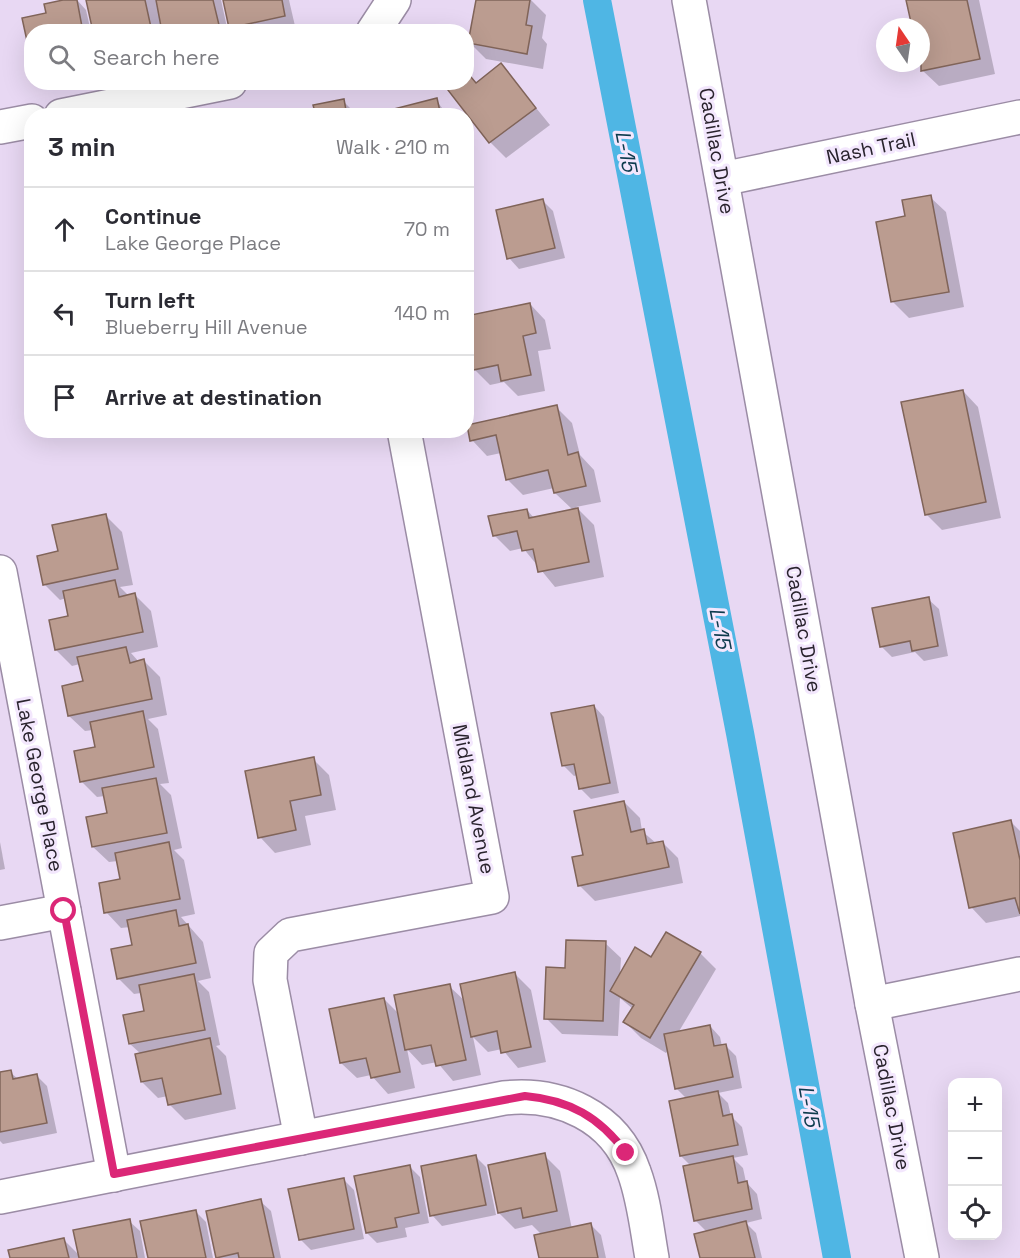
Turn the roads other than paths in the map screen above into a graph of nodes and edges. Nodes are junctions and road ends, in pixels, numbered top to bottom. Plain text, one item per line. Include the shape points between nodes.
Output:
1 (394, 0) edge
2 (689, 0) edge
3 (378, 24) edge
4 (190, 90) edge
5 (101, 108) edge
6 (1020, 117) edge
7 (24, 122) edge
8 (0, 127) edge
9 (722, 179) junction
10 (406, 438) edge
11 (0, 572) edge
12 (8, 656) edge
13 (64, 911) junction
14 (0, 923) edge
15 (1020, 974) edge
16 (872, 1004) junction
17 (301, 1138) junction
18 (114, 1174) junction
19 (0, 1197) edge
20 (652, 1258) edge
21 (922, 1258) edge

1 - 3 street
2 - 9 street, Cadillac Drive
4 - 5 street
6 - 9 street, Nash Trail
7 - 8 street
9 - 16 street, Cadillac Drive
10 - 17 street, Midland Avenue via 492,897 290,934 272,953 270,980
11 - 12 street, Lake George Place
12 - 13 street, Lake George Place
13 - 14 street
13 - 18 street, Lake George Place
15 - 16 street
16 - 21 street, Cadillac Drive
17 - 18 street
17 - 20 street via 504,1098 525,1096 565,1103 599,1122 626,1153 639,1190
18 - 19 street

